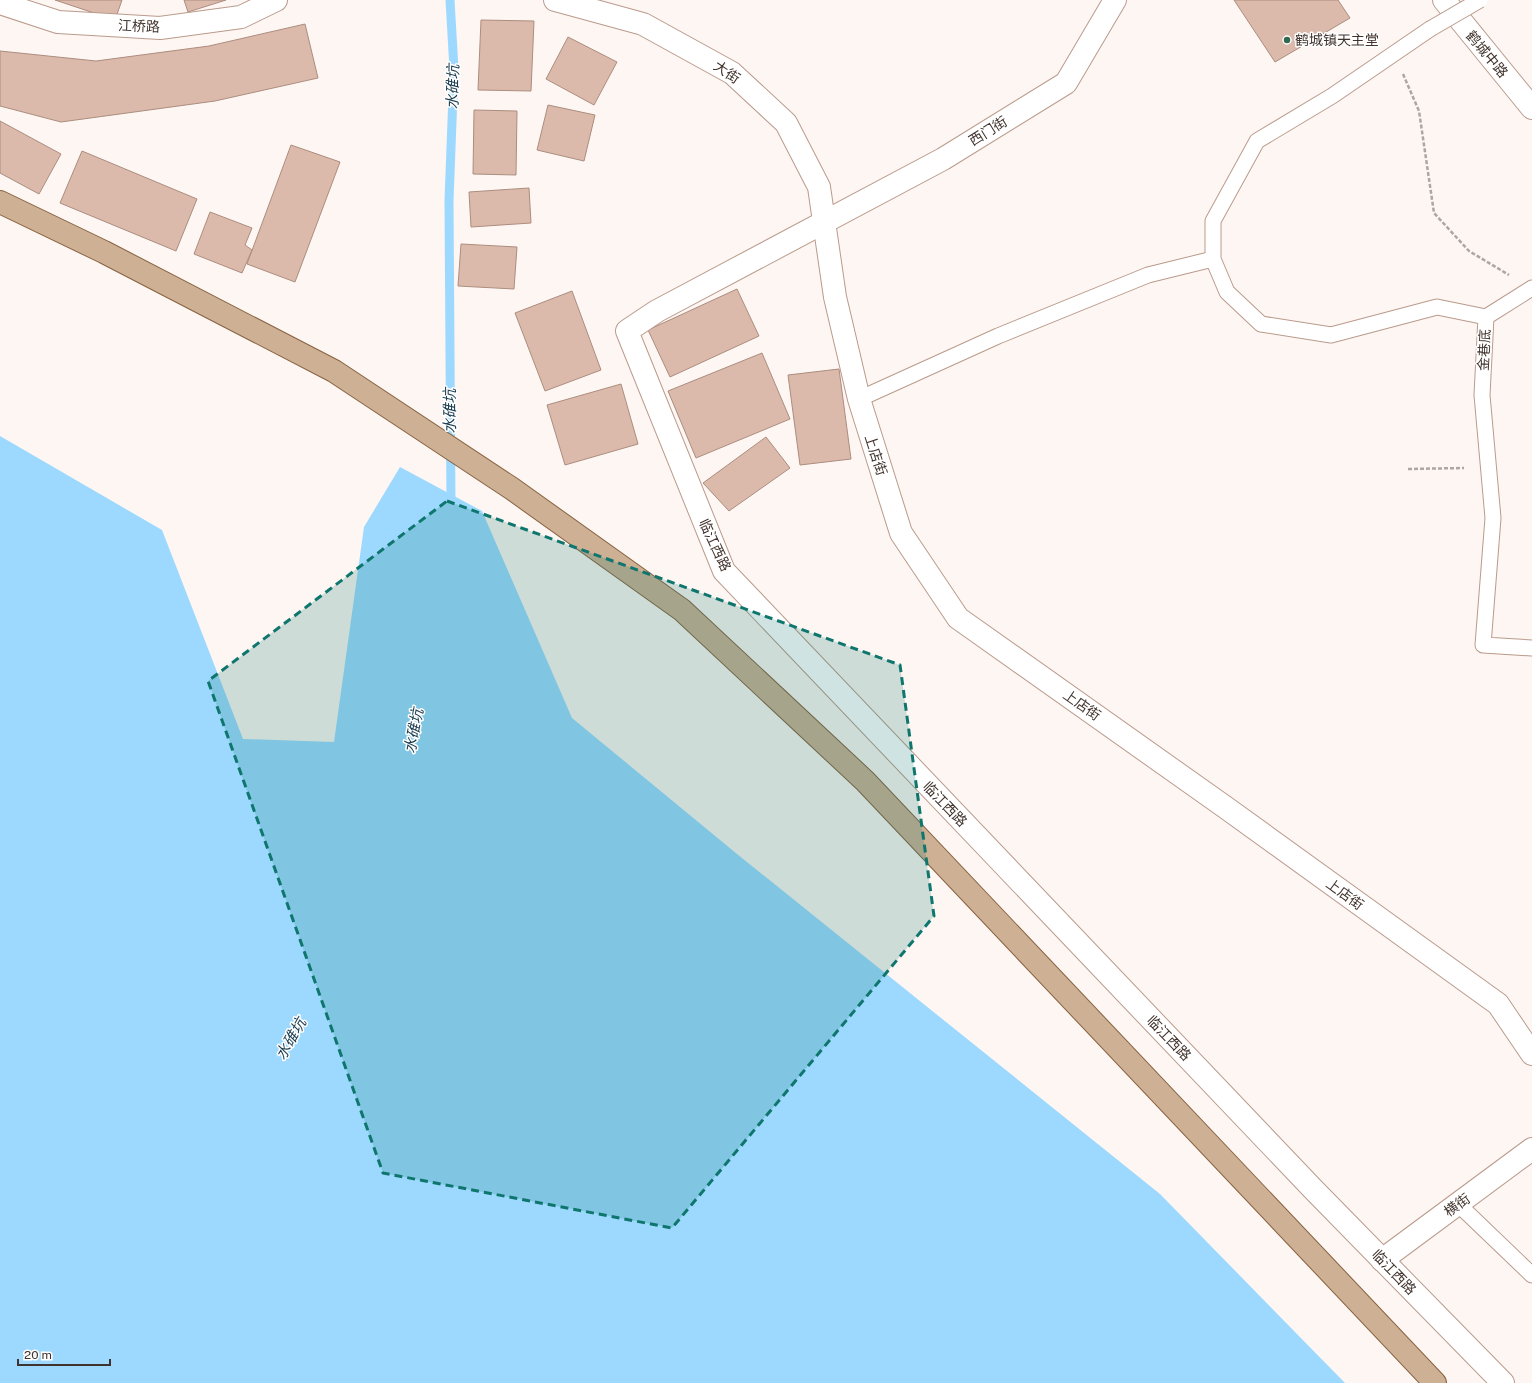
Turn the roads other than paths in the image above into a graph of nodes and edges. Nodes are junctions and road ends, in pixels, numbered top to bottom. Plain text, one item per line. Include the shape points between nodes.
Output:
1 (276, 0) edge
2 (555, 0) edge
3 (1115, 0) edge
4 (1444, 0) edge
5 (1480, 0) edge
6 (0, 3) edge
7 (1532, 108) edge
8 (0, 202) edge
9 (824, 224) junction
10 (1212, 259) junction
11 (1532, 288) edge
12 (1486, 317) junction
13 (859, 399) junction
14 (1532, 648) edge
15 (1532, 1054) edge
16 (1532, 1150) edge
17 (1458, 1204) junction
18 (1382, 1260) junction
19 (1532, 1275) edge
20 (1436, 1383) edge
21 (1503, 1383) edge

1 - 6 street, 江桥路 via 241,17 160,28 58,22
2 - 9 street, 大街 via 643,24 732,73 786,123 819,187
3 - 9 street, 西门街 via 1066,83 944,159
4 - 7 street, 鹤城中路
5 - 10 lane, bridge via 1430,30 1332,96 1257,141 1213,221
8 - 20 main road via 104,252 334,371 511,488 682,610 865,780
9 - 13 street, 上店街 via 835,297
9 - 18 street, 临江西路 via 657,311 627,331 724,571
10 - 12 lane, 金巷底 via 1226,292 1261,324 1331,335 1437,307
10 - 13 lane via 1148,275 998,336
11 - 12 lane
12 - 14 lane, 金巷底 via 1482,395 1493,518 1483,645
13 - 15 street, 上店街 via 901,533 958,618 1498,1004
16 - 17 street, 横街
17 - 18 street, 横街
17 - 19 lane
18 - 21 street, 临江西路

